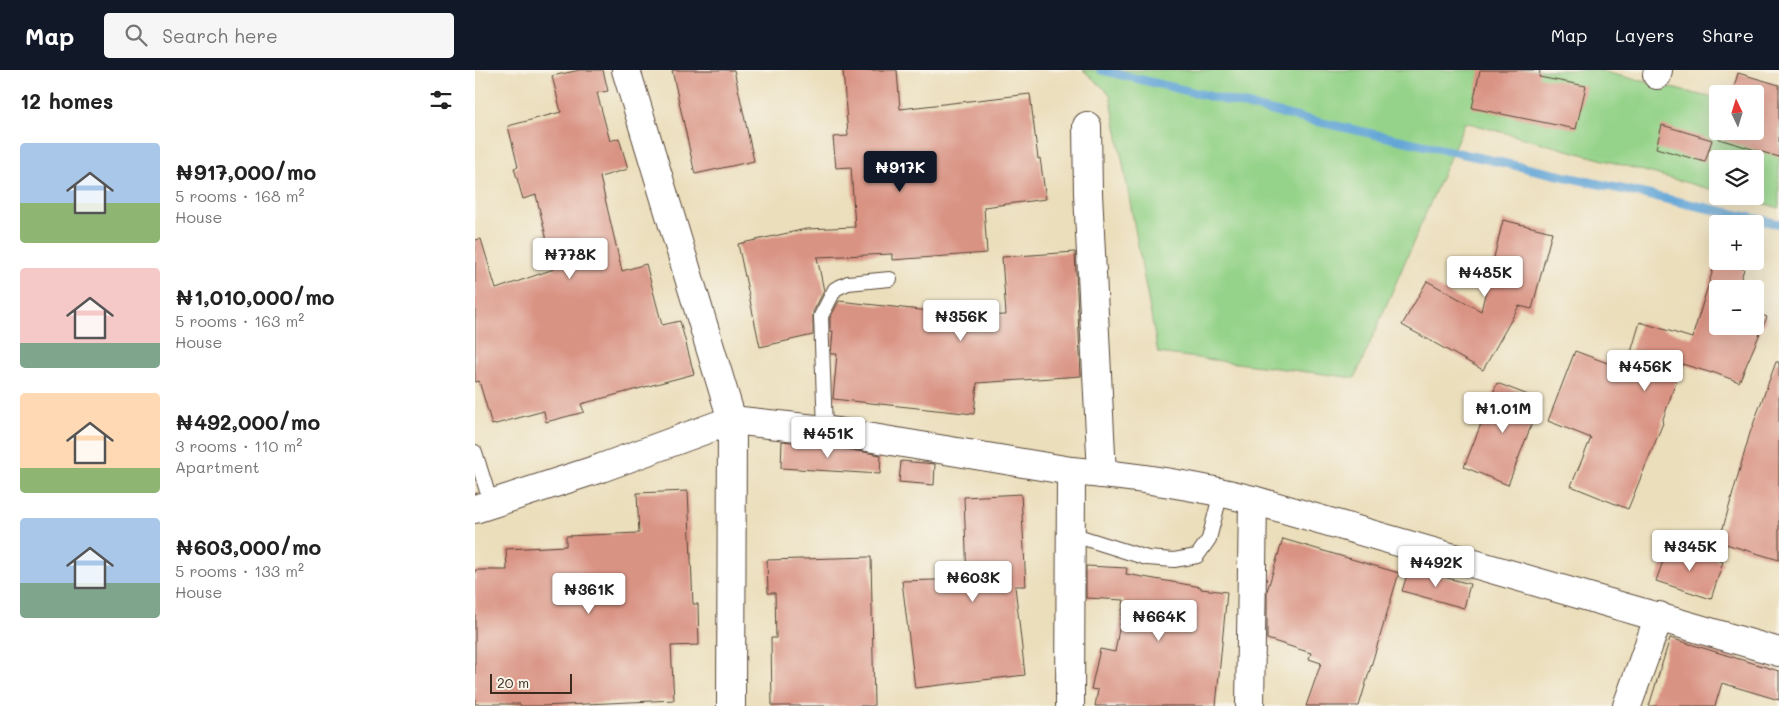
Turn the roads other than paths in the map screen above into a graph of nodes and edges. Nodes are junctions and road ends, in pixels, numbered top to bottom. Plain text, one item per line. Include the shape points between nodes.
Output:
1 (626, 70) edge
2 (1087, 126) dead end
3 (890, 279) dead end
4 (732, 420) junction
5 (825, 430) junction
6 (475, 452) edge
7 (1071, 471) junction
8 (1102, 474) junction
9 (1221, 492) junction
10 (1253, 500) junction
11 (483, 506) edge
12 (1071, 534) junction
13 (1659, 616) junction
14 (1779, 652) edge
15 (731, 706) edge
16 (1070, 706) edge
17 (1250, 706) edge
18 (1627, 706) edge

1 - 4 street
2 - 8 street
3 - 5 lane via 848,283 835,289 821,316
4 - 5 street
4 - 11 street via 601,468
4 - 15 street
5 - 7 street
6 - 11 lane
7 - 8 street
7 - 12 street
8 - 9 street
9 - 10 street
9 - 12 lane via 1209,539 1197,556 1174,560 1147,558
10 - 13 street
10 - 17 street
12 - 16 street
13 - 14 street
13 - 18 street

